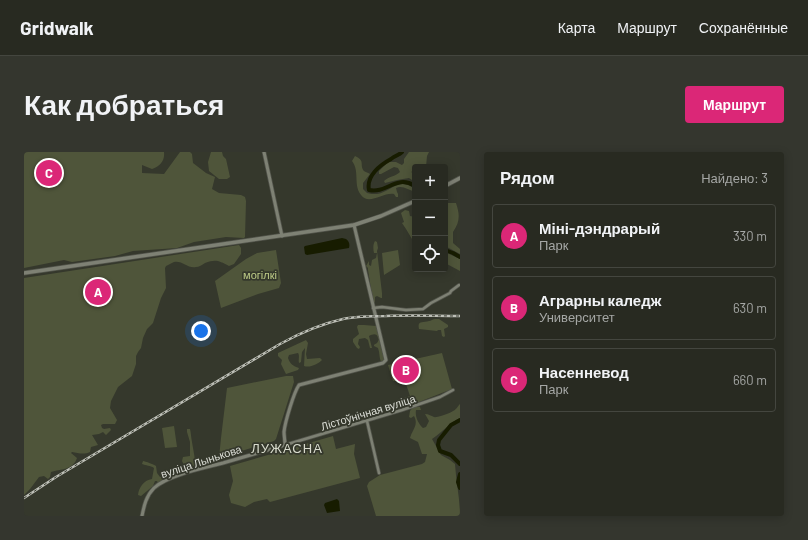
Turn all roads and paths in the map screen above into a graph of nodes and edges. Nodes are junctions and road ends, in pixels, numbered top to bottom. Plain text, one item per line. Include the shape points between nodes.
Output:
1 (264, 152) edge
2 (460, 178) edge
3 (448, 184) edge
4 (412, 202) edge
5 (354, 225) junction
6 (282, 236) junction
7 (24, 273) edge
8 (459, 285) edge
9 (373, 308) junction
10 (453, 390) dead end
11 (366, 421) junction
12 (285, 445) junction
13 (379, 473) dead end
14 (142, 516) edge

1 - 6 street
2 - 3 main road
4 - 5 main road
5 - 6 main road
5 - 9 street
6 - 7 main road
8 - 9 street via 423,309
9 - 12 street via 386,360 383,363 299,385 284,430
10 - 11 street, Лістоўнічная вуліца via 439,398
11 - 12 street, Лістоўнічная вуліца
11 - 13 street
12 - 14 street, вуліца Лынькова via 167,480 146,497

